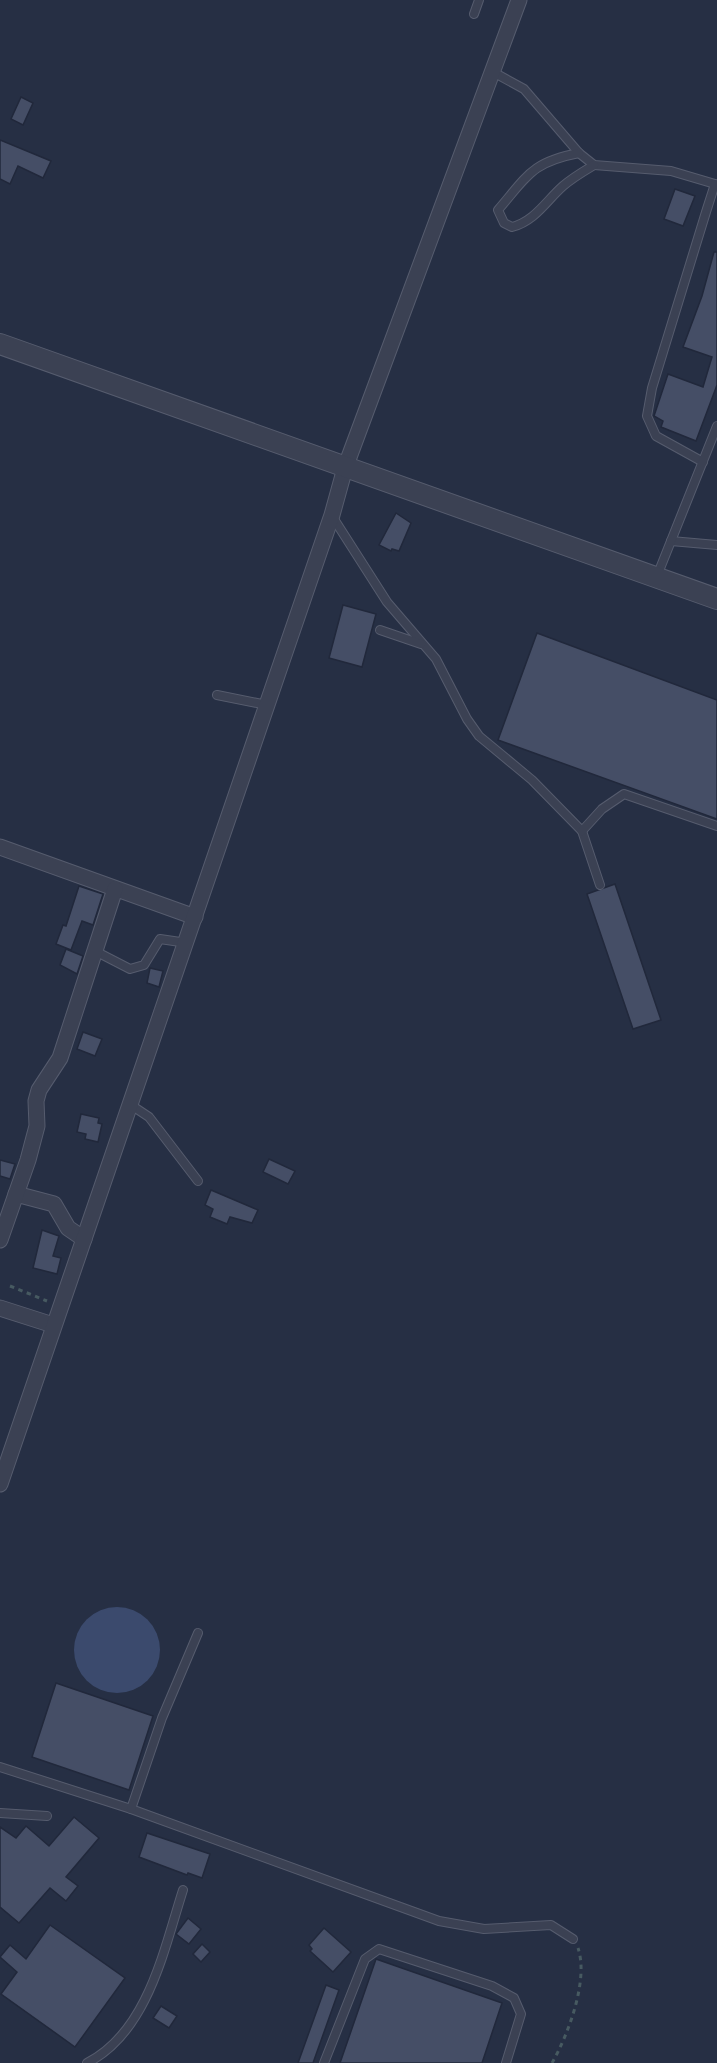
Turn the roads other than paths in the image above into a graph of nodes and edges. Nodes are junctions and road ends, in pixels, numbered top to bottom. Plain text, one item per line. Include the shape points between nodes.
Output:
1 (479, 0) edge
2 (519, 0) edge
3 (474, 14) dead end
4 (493, 72) junction
5 (579, 153) junction
6 (594, 165) junction
7 (716, 184) edge
8 (0, 345) edge
9 (717, 426) edge
10 (703, 462) junction
11 (345, 468) junction
12 (332, 515) junction
13 (671, 541) junction
14 (717, 545) edge
15 (657, 577) junction
16 (717, 599) edge
17 (380, 630) dead end
18 (425, 645) junction
19 (217, 695) dead end
20 (267, 705) junction
21 (717, 826) edge
22 (582, 831) junction
23 (0, 847) edge
24 (600, 885) dead end
25 (115, 889) junction
26 (195, 917) junction
27 (187, 943) junction
28 (95, 951) junction
29 (131, 1105) junction
30 (198, 1181) dead end
31 (16, 1194) junction
32 (84, 1239) junction
33 (0, 1240) edge
34 (0, 1308) edge
35 (53, 1325) junction
36 (1, 1476) edge
37 (198, 1633) dead end
38 (0, 1767) edge
39 (131, 1809) junction
40 (0, 1813) edge
41 (47, 1816) dead end
42 (183, 1890) dead end
43 (573, 1939) road end
44 (87, 2063) edge
45 (324, 2063) edge
46 (506, 2063) edge

1 - 3 lane
2 - 4 street
4 - 5 lane via 524,89
4 - 11 street
5 - 6 lane
5 - 6 lane via 551,158 534,169 498,210 504,223 512,227 523,224 563,186
6 - 7 lane via 671,171
7 - 10 lane via 646,416 656,436
8 - 11 street
9 - 10 lane
10 - 13 lane
11 - 12 street
11 - 15 street
12 - 18 lane via 387,602
12 - 20 street
13 - 14 lane
13 - 15 lane
15 - 16 street
17 - 18 lane
18 - 22 lane via 479,736 532,780
19 - 20 lane
20 - 26 street
21 - 22 lane via 624,794 602,809
22 - 24 lane
23 - 25 street
25 - 26 street
25 - 28 street
26 - 27 street
27 - 28 lane via 160,939 144,965 130,969
27 - 29 street
28 - 31 street via 60,1058 39,1090 37,1126
29 - 30 lane via 148,1116
29 - 32 street
31 - 32 street via 54,1204 68,1228
31 - 33 street
32 - 35 street
34 - 35 street
35 - 36 street
37 - 39 lane via 162,1718
38 - 39 lane
39 - 43 lane via 439,1921 483,1929 551,1925
40 - 41 lane
42 - 44 lane via 142,2004 117,2041
45 - 46 lane via 365,1959 379,1949 492,1986 514,1998 521,2014

